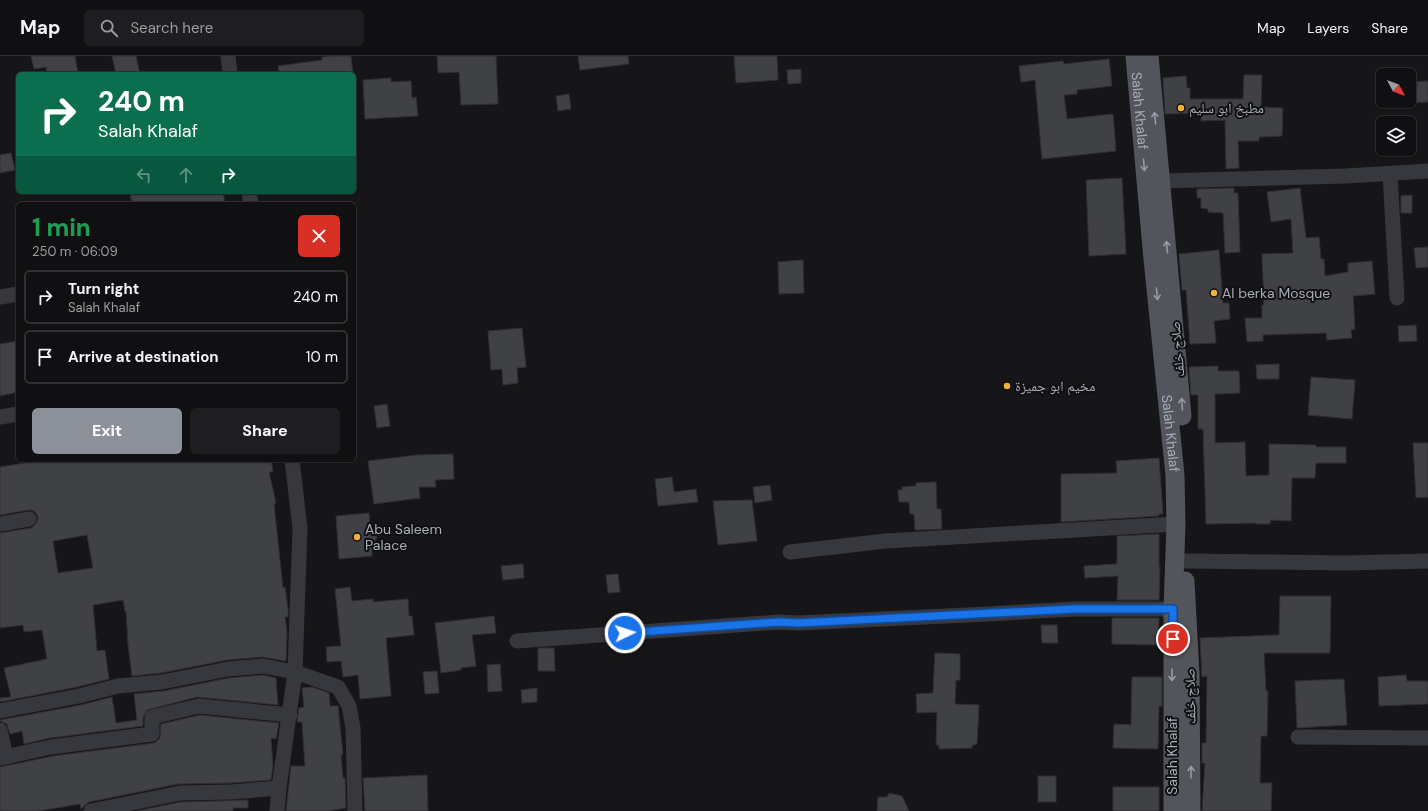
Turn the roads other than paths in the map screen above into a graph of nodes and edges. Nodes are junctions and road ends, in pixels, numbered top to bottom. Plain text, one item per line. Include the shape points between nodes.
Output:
1 (228, 56) edge
2 (1135, 56) edge
3 (1149, 56) edge
4 (230, 72) edge
5 (1428, 171) edge
6 (1390, 174) junction
7 (1161, 181) junction
8 (16, 294) edge
9 (0, 297) edge
10 (1397, 298) dead end
11 (16, 414) edge
12 (0, 417) edge
13 (292, 462) edge
14 (29, 519) dead end
15 (0, 524) edge
16 (1176, 524) junction
17 (790, 552) dead end
18 (1184, 561) junction
19 (1428, 561) edge
20 (1173, 609) junction
21 (517, 641) dead end
22 (295, 672) junction
23 (0, 711) edge
24 (290, 714) junction
25 (0, 730) edge
26 (1298, 737) dead end
27 (1428, 738) edge
28 (3, 758) edge
29 (279, 788) junction
30 (91, 811) edge
31 (277, 811) edge
32 (355, 811) edge
33 (1173, 811) edge
34 (1191, 811) edge

1 - 4 street
2 -> 16 main road, Salah Khalaf via 1172,442
7 -> 3 main road, صلاح خلف
5 - 6 street
6 - 7 street
6 - 10 street
18 -> 7 main road, صلاح خلف via 1188,489
8 - 9 street
11 - 12 street
13 - 22 street via 300,528
14 - 15 street
16 - 17 street via 886,541
16 - 20 main road, Salah Khalaf
18 - 19 street
34 -> 18 main road, صلاح خلف via 1190,674
20 - 21 street via 1074,609 779,622
20 -> 33 main road, Salah Khalaf
22 - 23 street via 263,666 228,669 162,682 118,686
22 - 24 street
22 - 32 street via 338,687 349,706 353,728
24 - 28 street via 199,706 152,717 152,734 51,747
24 - 29 street
25 - 28 street
26 - 27 street
29 - 30 street via 180,793
29 - 31 street

